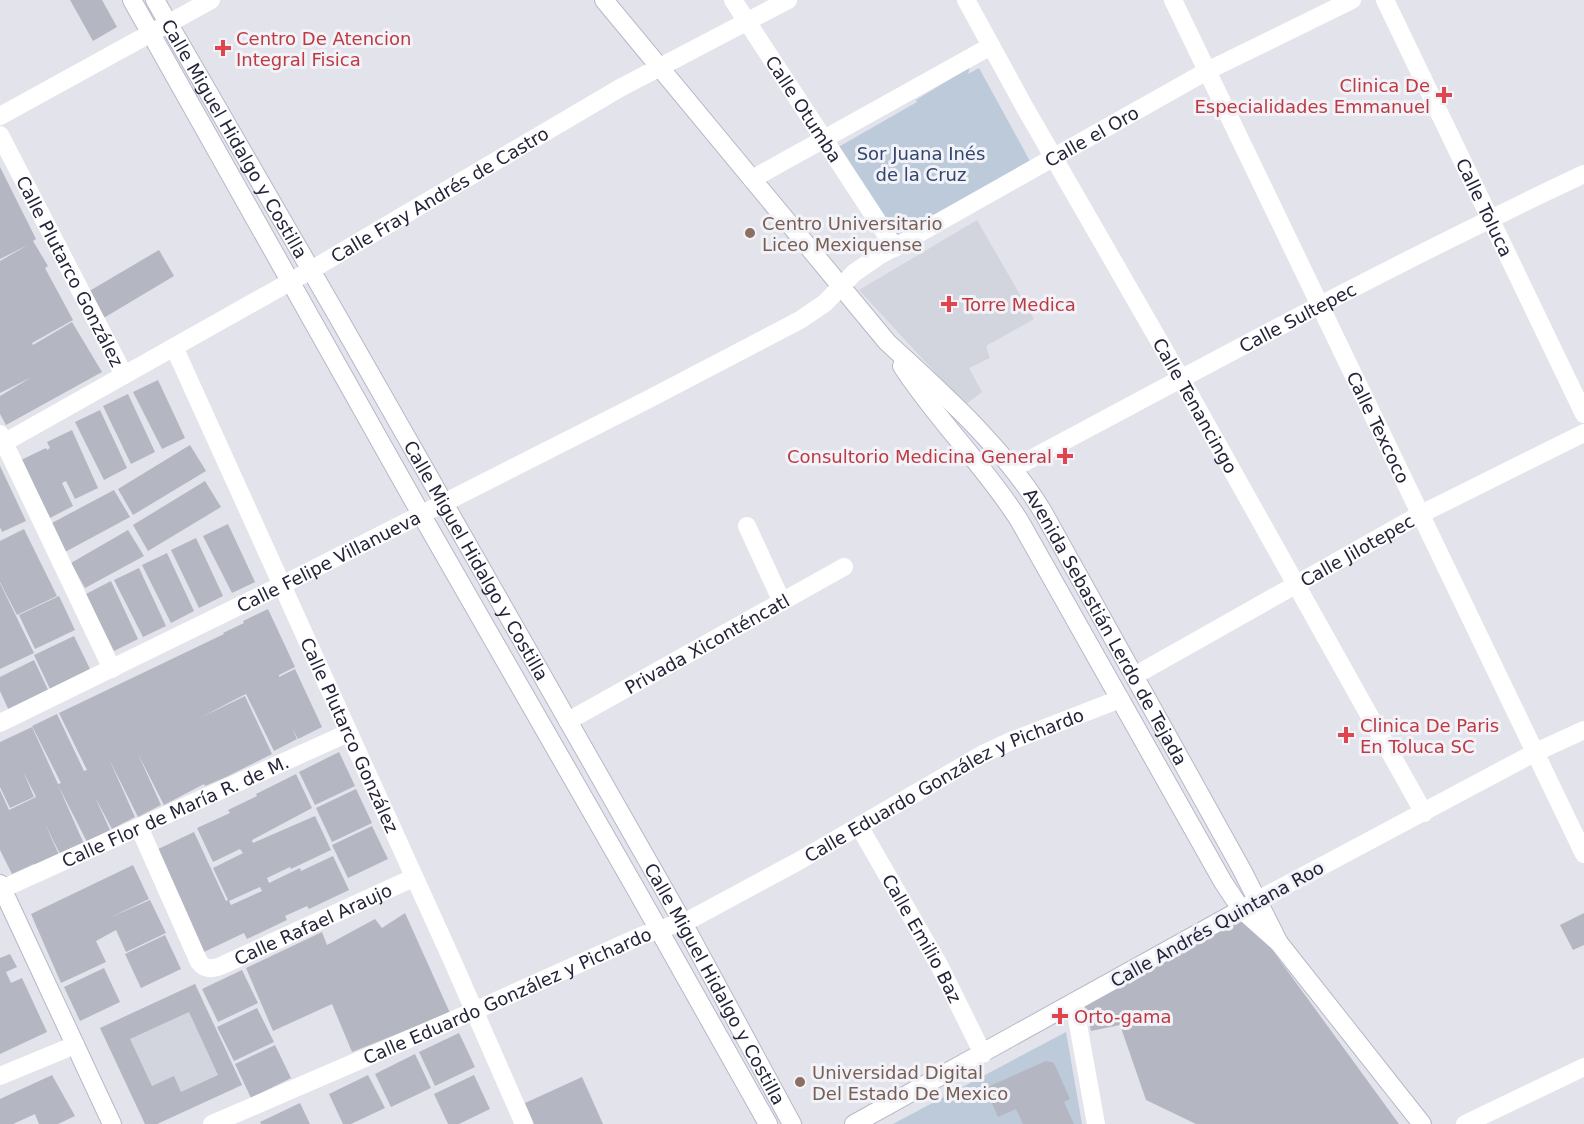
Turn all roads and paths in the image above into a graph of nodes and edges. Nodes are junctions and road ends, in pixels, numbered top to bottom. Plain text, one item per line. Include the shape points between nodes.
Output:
1 (132, 0) edge
2 (155, 0) edge
3 (211, 0) edge
4 (604, 0) edge
5 (733, 0) edge
6 (788, 0) edge
7 (966, 0) edge
8 (1173, 0) edge
9 (1352, 0) edge
10 (1385, 0) edge
11 (747, 22) junction
12 (169, 24) junction
13 (151, 34) junction
14 (991, 46) junction
15 (660, 68) junction
16 (1207, 71) junction
17 (0, 116) edge
18 (0, 135) edge
19 (823, 140) junction
20 (1053, 159) junction
21 (1584, 174) edge
22 (752, 179) junction
23 (1490, 218) junction
24 (895, 248) junction
25 (312, 270) junction
26 (292, 281) junction
27 (840, 287) junction
28 (1319, 304) junction
29 (886, 342) junction
30 (174, 347) junction
31 (124, 375) junction
32 (1181, 379) junction
33 (1584, 414) edge
34 (1584, 433) edge
35 (2, 441) edge
36 (1014, 468) junction
37 (444, 502) junction
38 (421, 514) junction
39 (1421, 514) junction
40 (747, 526) dead end
41 (844, 567) dead end
42 (282, 585) junction
43 (1294, 585) junction
44 (782, 602) junction
45 (112, 669) junction
46 (1134, 676) junction
47 (1120, 699) junction
48 (568, 721) junction
49 (0, 723) edge
50 (1584, 730) edge
51 (348, 733) junction
52 (1536, 753) junction
53 (1424, 813) junction
54 (859, 826) junction
55 (139, 827) junction
56 (1584, 854) edge
57 (413, 878) junction
58 (1, 887) edge
59 (1258, 900) junction
60 (1240, 909) junction
61 (682, 921) junction
62 (659, 929) junction
63 (1279, 943) junction
64 (1074, 1002) junction
65 (474, 1011) junction
66 (75, 1045) junction
67 (983, 1054) junction
68 (1584, 1067) edge
69 (0, 1076) edge
70 (112, 1124) edge
71 (212, 1124) edge
72 (524, 1124) edge
73 (768, 1124) edge
74 (792, 1124) edge
75 (854, 1124) edge
76 (1096, 1124) edge
77 (1422, 1124) edge
78 (1465, 1124) edge

1 - 13 street, Calle Miguel Hidalgo y Costilla
2 - 12 street, Calle Miguel Hidalgo y Costilla
3 - 12 street
4 - 15 street, Avenida Sebastián Lerdo de Tejada
5 - 11 street, Calle Otumba
6 - 11 street, Calle Fray Andrés de Castro
7 - 14 street, Calle Tenancingo
8 - 16 street, Calle Texcoco
9 - 16 street, Calle el Oro
10 - 23 street, Calle Toluca
11 - 15 street, Calle Fray Andrés de Castro
11 - 19 street, Calle Otumba
12 - 13 street
12 - 25 street, Calle Miguel Hidalgo y Costilla
13 - 17 street
13 - 26 street, Calle Miguel Hidalgo y Costilla
14 - 19 street
14 - 20 street, Calle Tenancingo
15 - 22 street, Avenida Sebastián Lerdo de Tejada
15 - 25 street, Calle Fray Andrés de Castro
16 - 20 street, Calle el Oro
16 - 28 street, Calle Texcoco
18 - 31 street, Calle Plutarco González
19 - 22 street
19 - 24 street, Calle Otumba
20 - 24 street, Calle el Oro
20 - 32 street, Calle Tenancingo
21 - 23 street, Calle Sultepec
22 - 27 street, Avenida Sebastián Lerdo de Tejada
23 - 28 street, Calle Sultepec
23 - 33 street, Calle Toluca
24 - 27 street, Calle el Oro via 865,265
25 - 26 street, Calle Fray Andrés de Castro
25 - 37 street, Calle Miguel Hidalgo y Costilla
26 - 30 street, Calle Fray Andrés de Castro
26 - 38 street, Calle Miguel Hidalgo y Costilla
27 - 29 street, Avenida Sebastián Lerdo de Tejada
27 - 37 street, Calle Felipe Villanueva via 800,320
28 - 32 street, Calle Sultepec
28 - 39 street, Calle Texcoco
29 - 36 street, Avenida Sebastián Lerdo de Tejada
29 - 47 street, Avenida Sebastián Lerdo de Tejada via 925,399 1005,498
30 - 31 street, Calle Fray Andrés de Castro
30 - 42 street, Calle Plutarco González
31 - 35 street, Calle Fray Andrés de Castro
32 - 36 street, Calle Sultepec
32 - 43 street, Calle Tenancingo
34 - 39 street, Calle Jilotepec
35 - 45 street
36 - 46 street, Avenida Sebastián Lerdo de Tejada via 1043,512
37 - 38 street, Calle Felipe Villanueva
37 - 48 street, Calle Miguel Hidalgo y Costilla
38 - 42 street, Calle Felipe Villanueva
38 - 62 street, Calle Miguel Hidalgo y Costilla
39 - 43 street, Calle Jilotepec
39 - 52 street, Calle Texcoco
40 - 44 street
41 - 44 street, Privada Xiconténcatl
42 - 45 street, Calle Felipe Villanueva
42 - 51 street, Calle Plutarco González
43 - 46 street, Calle Jilotepec
43 - 53 street, Calle Tenancingo
44 - 48 street, Privada Xiconténcatl
45 - 49 street, Calle Felipe Villanueva
46 - 59 street, Avenida Sebastián Lerdo de Tejada
47 - 54 street, Calle Eduardo González y Pichardo via 983,754
47 - 60 street, Avenida Sebastián Lerdo de Tejada
48 - 61 street, Calle Miguel Hidalgo y Costilla
50 - 52 street, Calle Andrés Quintana Roo
51 - 55 street, Calle Flor de María R. de M.
51 - 57 street, Calle Plutarco González
52 - 53 street, Calle Andrés Quintana Roo
52 - 56 street, Calle Texcoco
53 - 59 street, Calle Andrés Quintana Roo
54 - 61 street, Calle Eduardo González y Pichardo via 741,893
54 - 67 street, Calle Emilio Baz via 939,965
55 - 57 street, Calle Rafael Araujo via 199,962 206,968 212,969
55 - 58 street, Calle Flor de María R. de M.
57 - 65 street, Calle Plutarco González
58 - 66 street
59 - 60 street, Calle Andrés Quintana Roo
59 - 63 street, Avenida Sebastián Lerdo de Tejada
60 - 63 street, Avenida Sebastián Lerdo de Tejada
60 - 64 street, Calle Andrés Quintana Roo
61 - 62 street, Calle Eduardo González y Pichardo
61 - 74 street, Calle Miguel Hidalgo y Costilla
62 - 65 street, Calle Eduardo González y Pichardo
62 - 73 street, Calle Miguel Hidalgo y Costilla
63 - 77 street, Avenida Sebastián Lerdo de Tejada
64 - 67 street, Calle Andrés Quintana Roo
64 - 76 street
65 - 71 street, Calle Eduardo González y Pichardo
65 - 72 street, Calle Plutarco González
66 - 69 street
66 - 70 street
67 - 75 street, Calle Andrés Quintana Roo
68 - 78 street

